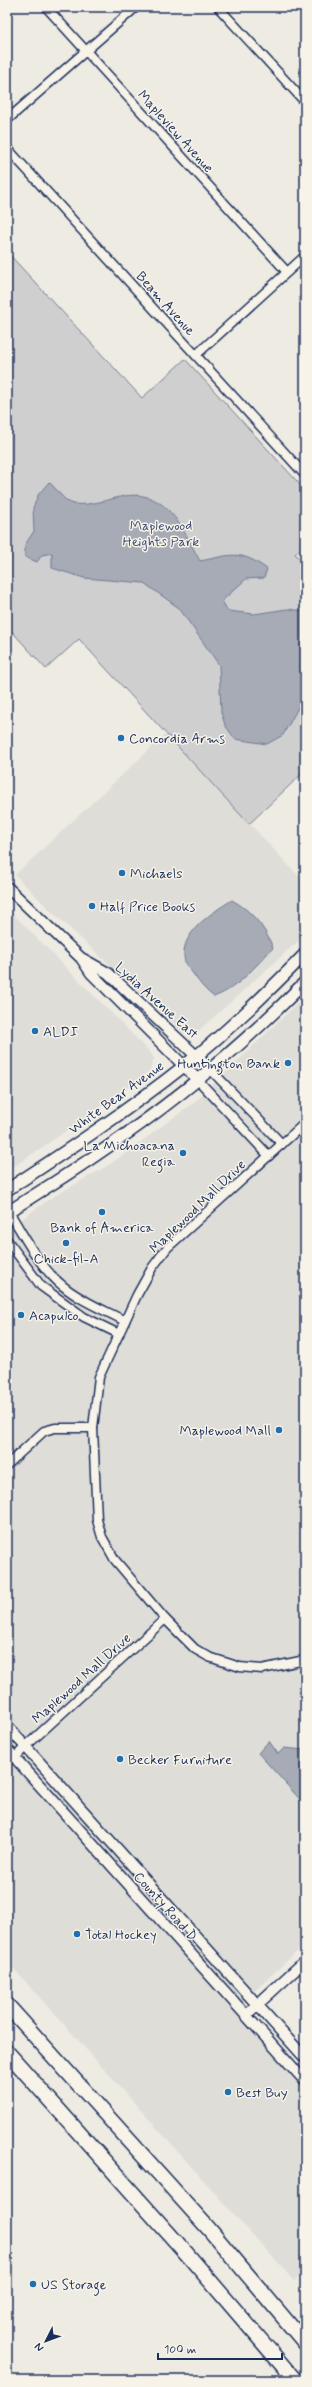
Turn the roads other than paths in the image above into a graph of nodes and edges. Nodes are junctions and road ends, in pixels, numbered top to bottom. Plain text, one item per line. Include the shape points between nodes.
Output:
1 (46, 7) edge
2 (136, 7) edge
3 (218, 7) edge
4 (87, 51) junction
5 (305, 102) edge
6 (7, 120) edge
7 (7, 148) edge
8 (305, 256) edge
9 (287, 272) junction
10 (196, 355) junction
11 (305, 475) edge
12 (7, 887) edge
13 (305, 954) edge
14 (81, 958) junction
15 (305, 982) edge
16 (197, 1055) junction
17 (184, 1066) junction
18 (210, 1069) junction
19 (198, 1080) junction
20 (305, 1123) edge
21 (282, 1144) junction
22 (269, 1156) junction
23 (7, 1190) edge
24 (8, 1211) edge
25 (7, 1240) edge
26 (125, 1321) junction
27 (119, 1334) junction
28 (94, 1428) junction
29 (7, 1465) edge
30 (165, 1619) junction
31 (305, 1660) edge
32 (7, 1726) edge
33 (25, 1747) junction
34 (7, 1749) edge
35 (15, 1758) junction
36 (305, 1961) edge
37 (7, 2001) edge
38 (258, 2004) junction
39 (7, 2005) edge
40 (246, 2015) junction
41 (24, 2022) junction
42 (7, 2052) edge
43 (305, 2058) edge
44 (305, 2081) edge
45 (305, 2342) edge
46 (295, 2380) edge

1 - 4 street, Mapleview Avenue
2 - 4 street
3 - 5 street
4 - 6 street
4 - 9 street, Mapleview Avenue
7 - 10 street, Beam Avenue
8 - 9 street
9 - 10 street
10 - 11 street, Beam Avenue
12 - 14 street, Lydia Avenue East
13 - 16 main road, White Bear Avenue via 267,993
14 - 16 street, Lydia Avenue East via 108,973
14 - 17 street, Lydia Avenue East via 91,974
15 - 18 main road via 277,1011
16 - 17 main road, White Bear Avenue
16 - 18 street, Lydia Avenue East
17 - 19 street, Lydia Avenue East
17 - 23 main road, White Bear Avenue via 84,1140
18 - 19 main road
18 - 21 street
19 - 22 street
19 - 24 main road via 99,1153
20 - 21 street, Maplewood Mall Drive
21 - 22 street, Maplewood Mall Drive
22 - 26 street, Maplewood Mall Drive via 167,1248 152,1268
24 - 26 street via 45,1268 63,1286 86,1302
25 - 27 street via 41,1286 84,1317
26 - 27 street, Maplewood Mall Drive
27 - 28 street, Maplewood Mall Drive via 99,1377
28 - 29 street via 55,1428 44,1431
28 - 30 street, Maplewood Mall Drive via 97,1520 102,1537 115,1560
30 - 31 street, Maplewood Mall Drive via 195,1649 224,1664 262,1669
30 - 33 street, Maplewood Mall Drive
32 - 33 street, County Road D
33 - 35 street, Maplewood Mall Drive
33 - 38 street, County Road D
34 - 35 street, County Road D
35 - 40 street, County Road D
36 - 38 street
37 - 41 highway
38 - 40 street
38 - 43 street, County Road D
39 - 41 highway
40 - 44 street, County Road D
41 - 45 highway
42 - 46 highway via 188,2254

